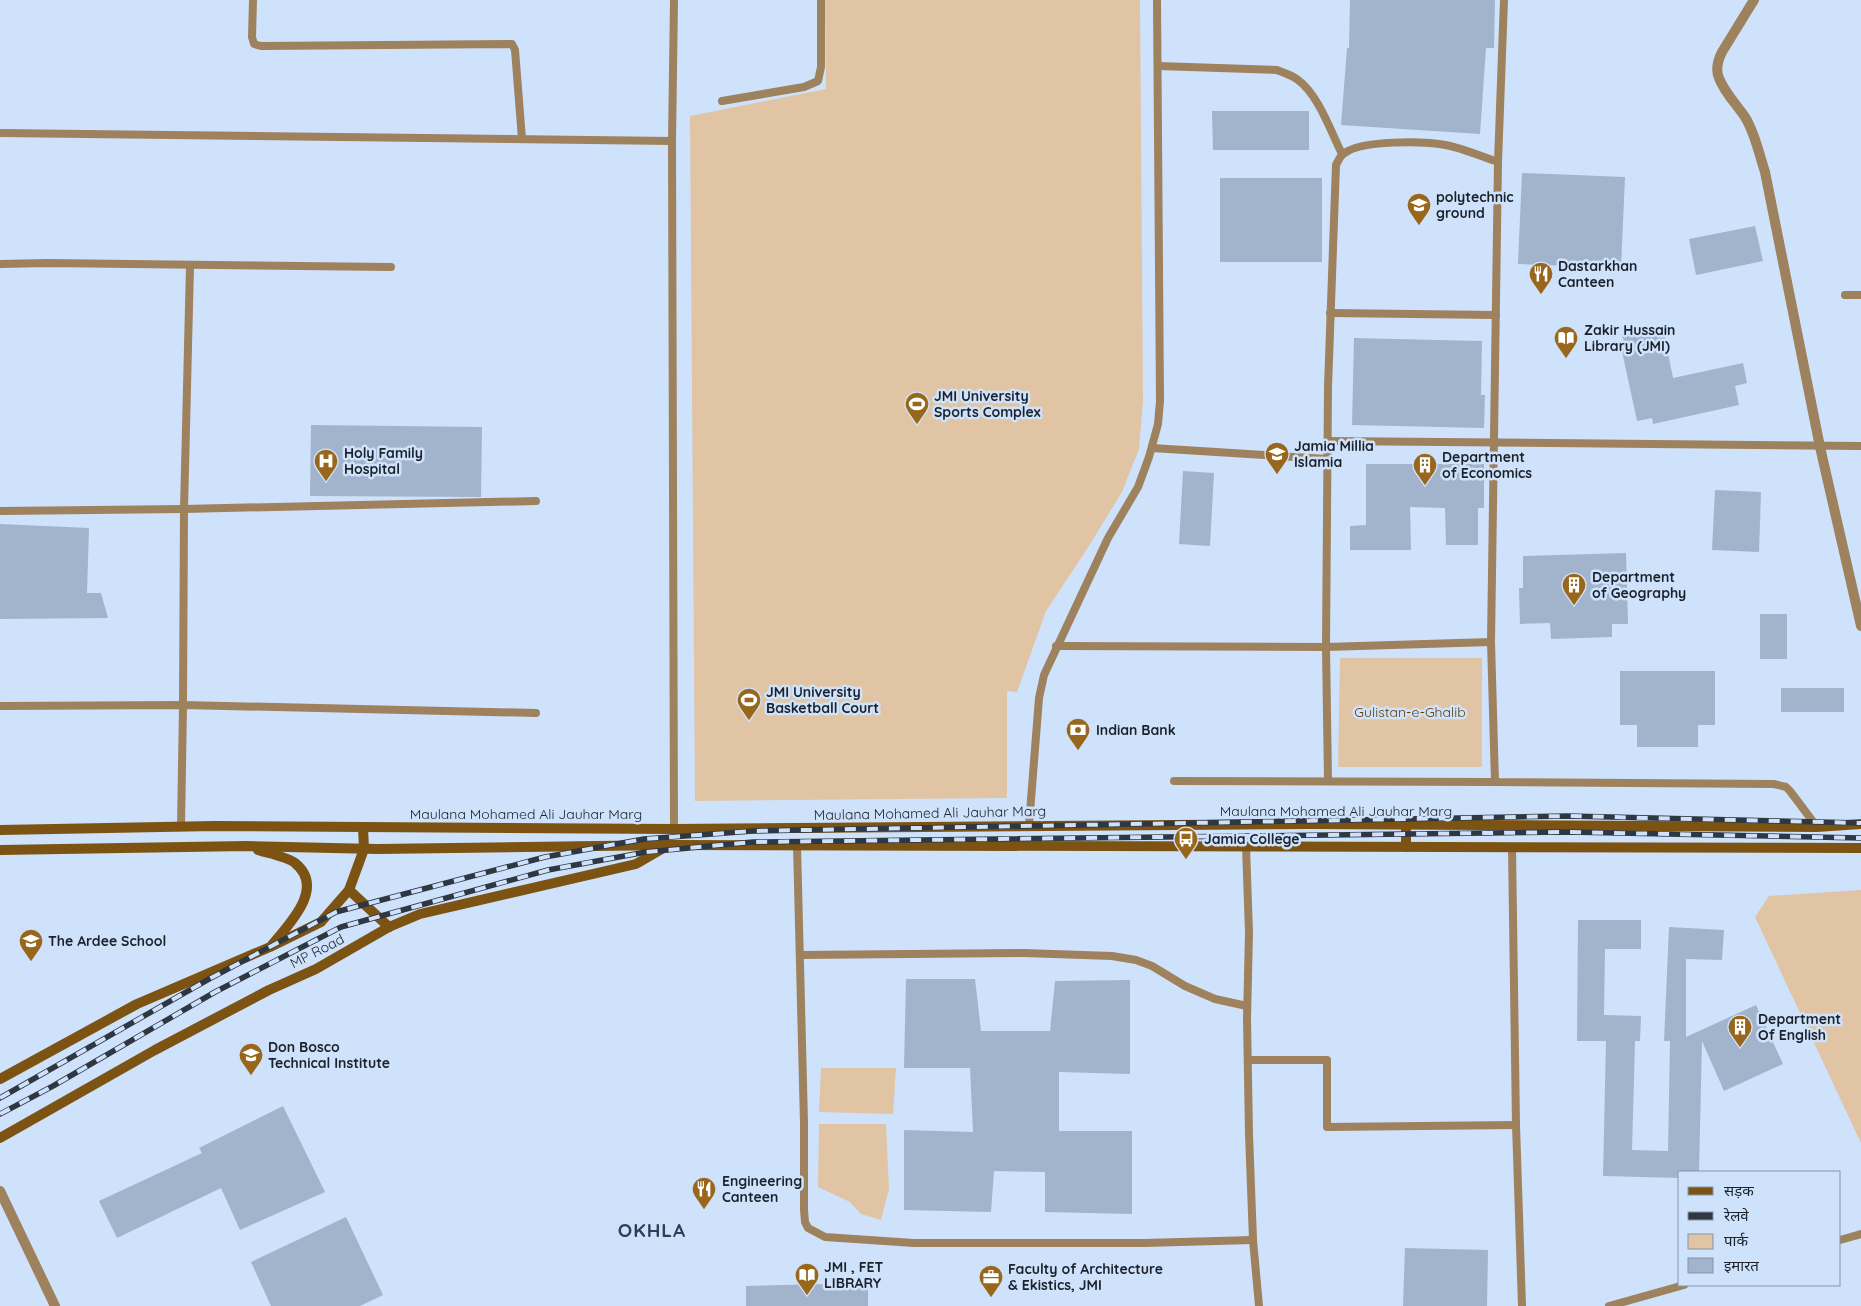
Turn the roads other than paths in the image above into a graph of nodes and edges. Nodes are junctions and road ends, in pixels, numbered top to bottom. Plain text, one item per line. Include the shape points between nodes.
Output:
1 (253, 0) edge
2 (674, 0) edge
3 (821, 0) edge
4 (1157, 0) edge
5 (1504, 0) edge
6 (1754, 0) edge
7 (1158, 66) junction
8 (722, 101) dead end
9 (0, 133) edge
10 (522, 139) junction
11 (672, 141) junction
12 (1342, 154) junction
13 (1498, 162) junction
14 (0, 264) edge
15 (190, 266) junction
16 (391, 267) dead end
17 (1845, 295) dead end
18 (1861, 295) edge
19 (1330, 313) junction
20 (1496, 315) junction
21 (1327, 442) junction
22 (1494, 442) junction
23 (1861, 446) edge
24 (1820, 447) junction
25 (1152, 448) junction
26 (1327, 459) junction
27 (536, 501) dead end
28 (184, 509) junction
29 (0, 510) edge
30 (1861, 626) edge
31 (1491, 642) junction
32 (1056, 646) junction
33 (1326, 647) junction
34 (0, 706) edge
35 (183, 706) junction
36 (536, 713) dead end
37 (1174, 781) dead end
38 (1328, 781) junction
39 (1495, 782) junction
40 (1861, 824) edge
41 (1029, 825) junction
42 (1406, 825) junction
43 (181, 827) junction
44 (363, 827) junction
45 (1817, 827) junction
46 (671, 829) junction
47 (0, 830) edge
48 (668, 845) junction
49 (797, 845) junction
50 (246, 846) junction
51 (1246, 846) junction
52 (1406, 847) junction
53 (1512, 847) junction
54 (1861, 848) edge
55 (364, 849) junction
56 (0, 850) edge
57 (350, 890) junction
58 (389, 927) junction
59 (270, 947) junction
60 (800, 955) junction
61 (1247, 1006) junction
62 (1248, 1060) junction
63 (0, 1079) edge
64 (1516, 1125) junction
65 (0, 1138) edge
66 (0, 1192) edge
67 (1861, 1234) edge
68 (1253, 1240) junction
69 (1841, 1240) edge
70 (1680, 1286) edge
71 (55, 1306) edge
72 (1259, 1306) edge
73 (1522, 1306) edge
74 (1609, 1306) edge

1 - 10 lane via 252,36 254,44 261,46 512,44
2 - 11 lane
3 - 8 lane via 818,81 804,87
4 - 7 lane
5 - 13 lane
6 - 24 street via 1722,52 1717,70 1719,80 1752,130 1765,172
7 - 12 lane via 1277,70 1288,74 1306,87
7 - 25 lane via 1160,401
9 - 10 lane
10 - 11 lane
11 - 46 lane
12 - 13 lane via 1374,145 1419,142 1440,144
12 - 19 lane via 1336,165
13 - 20 lane
14 - 15 lane
15 - 16 lane
15 - 28 lane
17 - 18 lane
19 - 20 lane
19 - 21 lane
20 - 22 lane
21 - 22 lane
21 - 26 lane
22 - 24 lane
22 - 31 lane
23 - 24 lane
24 - 30 street
25 - 26 lane
25 - 32 lane via 1138,487 1108,538
26 - 33 lane
27 - 28 lane
28 - 29 lane
28 - 35 lane
31 - 33 lane
31 - 39 lane
32 - 33 lane
32 - 41 lane via 1039,698
33 - 38 lane
34 - 35 lane
35 - 36 lane
35 - 43 lane
37 - 38 lane
38 - 39 lane
39 - 45 lane via 1774,784 1786,787
40 - 45 main road, Maulana Mohamed Ali Jauhar Marg
41 - 42 main road, Maulana Mohamed Ali Jauhar Marg
41 - 46 main road, Maulana Mohamed Ali Jauhar Marg
42 - 45 main road, Maulana Mohamed Ali Jauhar Marg
42 - 52 main road
43 - 44 main road, Maulana Mohamed Ali Jauhar Marg
43 - 47 main road, Maulana Mohamed Ali Jauhar Marg
44 - 46 main road, Maulana Mohamed Ali Jauhar Marg
44 - 55 main road
46 - 48 main road
48 - 49 main road
48 - 55 main road
48 - 58 main road, MP Road via 636,864 420,914
49 - 51 main road
49 - 60 lane
50 - 55 main road
50 - 56 main road
50 - 59 main road via 294,862 304,874 307,894 298,913
51 - 52 main road
51 - 61 lane
52 - 53 main road
53 - 54 main road
53 - 64 lane
55 - 57 main road, MP Road
57 - 58 main road
57 - 59 main road, MP Road via 321,922
58 - 65 main road, MP Road via 316,969 155,1050
59 - 63 main road, MP Road via 137,1004
60 - 61 lane via 1024,953 1112,956 1152,966 1214,999
60 - 68 lane via 804,1210 808,1228 815,1233 825,1237 914,1244 1144,1244
61 - 62 lane
62 - 64 lane via 1327,1060 1327,1127
62 - 68 lane
64 - 73 lane
66 - 71 street
67 - 69 lane
68 - 72 lane
70 - 74 lane

